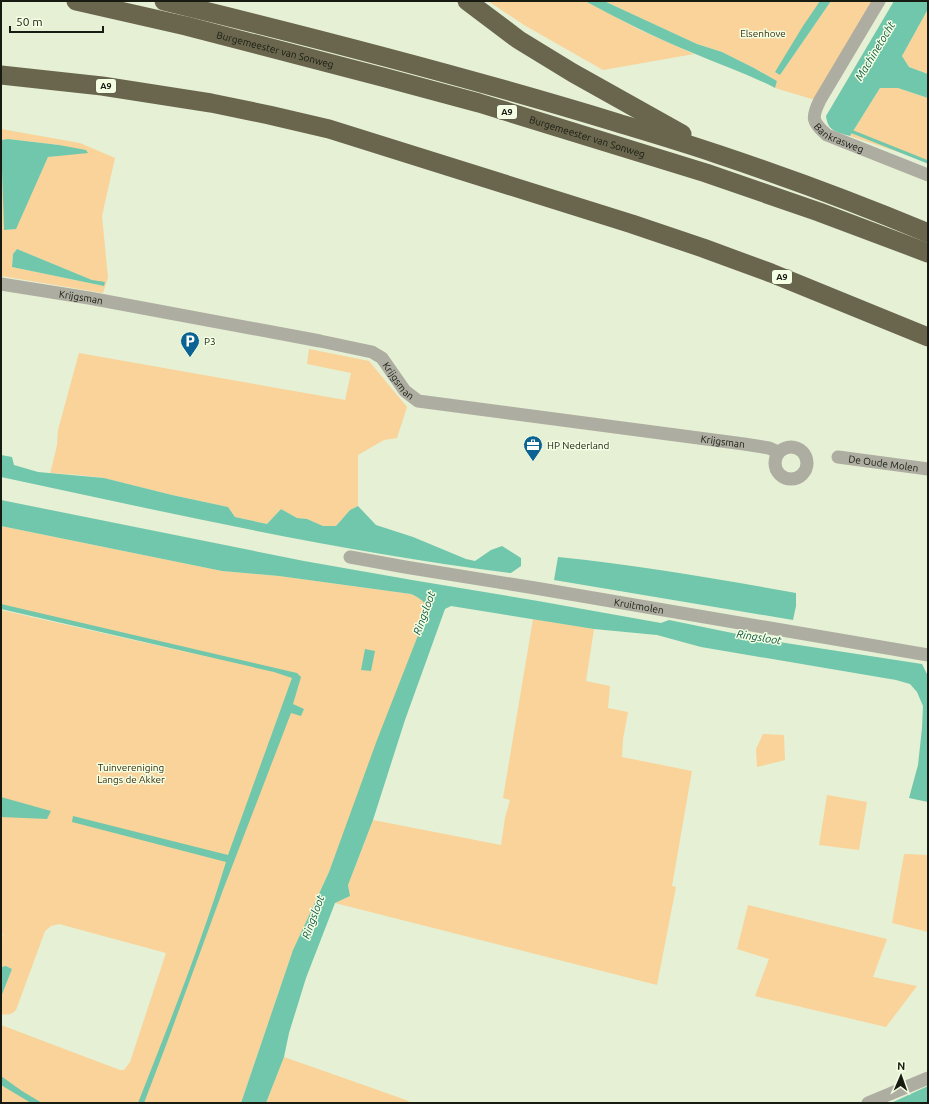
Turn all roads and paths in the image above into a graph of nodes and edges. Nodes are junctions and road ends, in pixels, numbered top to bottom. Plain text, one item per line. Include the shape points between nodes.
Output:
1 (76, 1) edge
2 (164, 1) edge
3 (467, 1) edge
4 (879, 1) edge
5 (1, 75) edge
6 (716, 153) junction
7 (928, 175) edge
8 (928, 232) edge
9 (928, 253) edge
10 (1, 284) edge
11 (928, 337) edge
12 (778, 452) dead end
13 (838, 457) dead end
14 (928, 469) edge
15 (350, 557) dead end
16 (928, 655) edge
17 (928, 1078) edge
18 (868, 1103) edge

1 - 9 highway, Burgemeester van Sonweg / A9 via 186,26 479,103 706,173
2 - 6 highway, Burgemeester van Sonweg / A9 via 289,31 478,82
3 - 6 highway, A9 via 526,44 580,77
4 - 7 street, Bankrasweg via 820,100 814,112 814,121 827,135
5 - 11 highway, A9 via 102,86 211,103 329,129 703,248
6 - 8 highway, Burgemeester van Sonweg / A9
10 - 12 street, Krijgsman via 89,298 372,352 382,358 405,391 418,401 744,444
13 - 14 street, De Oude Molen
15 - 16 street, Kruitmolen
17 - 18 street

